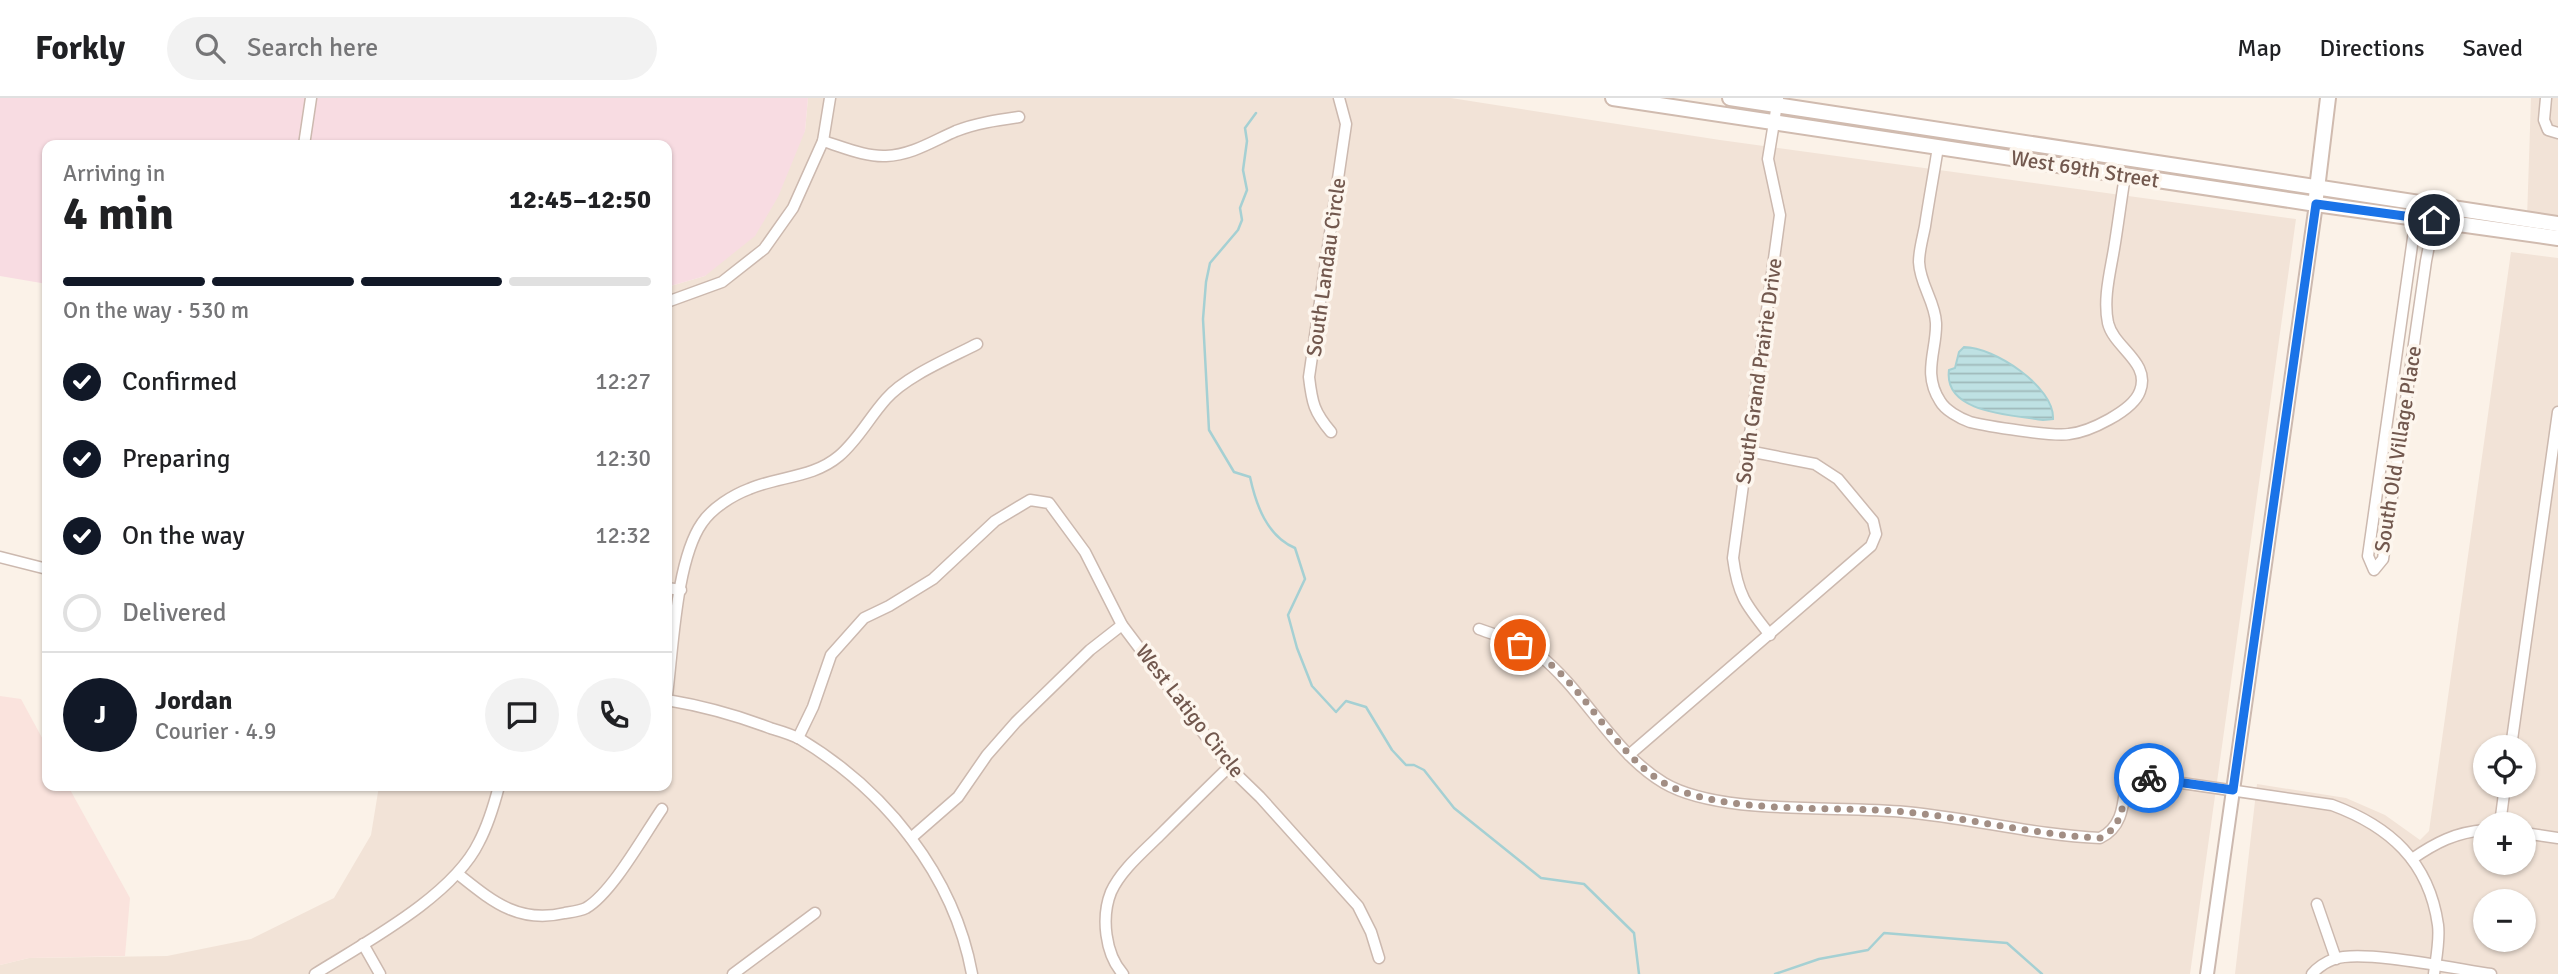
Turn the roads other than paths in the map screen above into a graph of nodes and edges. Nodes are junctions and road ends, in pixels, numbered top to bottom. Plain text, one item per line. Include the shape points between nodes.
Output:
1 (312, 98) edge
2 (830, 98) edge
3 (1339, 98) edge
4 (1613, 98) edge
5 (1730, 98) edge
6 (2328, 98) edge
7 (2546, 98) edge
8 (1778, 102) edge
9 (1019, 117) dead end
10 (1775, 122) junction
11 (1941, 130) junction
12 (2558, 133) edge
13 (305, 140) edge
14 (823, 141) junction
15 (1938, 147) junction
16 (2125, 176) junction
17 (2318, 188) junction
18 (2316, 204) junction
19 (2416, 218) junction
20 (2434, 220) junction
21 (2558, 224) edge
22 (2558, 238) edge
23 (672, 300) edge
24 (977, 344) dead end
25 (2558, 412) edge
26 (1331, 432) dead end
27 (1748, 451) junction
28 (2553, 472) edge
29 (0, 556) edge
30 (42, 568) edge
31 (672, 589) edge
32 (681, 590) junction
33 (1122, 625) junction
34 (1479, 629) dead end
35 (1770, 635) junction
36 (672, 658) edge
37 (672, 701) edge
38 (2513, 735) edge
39 (798, 738) junction
40 (1629, 755) junction
41 (1230, 766) junction
42 (2233, 790) junction
43 (497, 791) edge
44 (662, 809) dead end
45 (2473, 831) edge
46 (2536, 835) edge
47 (911, 838) junction
48 (2558, 838) edge
49 (2412, 859) junction
50 (458, 874) junction
51 (2317, 904) dead end
52 (816, 913) dead end
53 (363, 944) junction
54 (1379, 958) dead end
55 (2336, 959) junction
56 (2435, 970) edge
57 (315, 974) edge
58 (380, 974) edge
59 (733, 974) edge
60 (972, 974) edge
61 (1123, 974) edge
62 (2207, 974) edge
63 (2312, 974) edge
64 (2491, 974) edge

1 - 13 street
2 - 14 street
3 - 26 street, South Landau Circle via 1346,124 1310,377 1317,416
4 - 10 main road, West 69th Street
5 - 8 main road, West 69th Street
6 - 17 main road
7 - 12 street via 2545,123 2548,130
8 - 10 street, South Grand Prairie Drive
8 - 11 main road, West 69th Street
9 - 14 street via 978,124 909,153 885,156
10 - 15 main road, West 69th Street
10 - 27 street, South Grand Prairie Drive via 1768,159 1780,215
11 - 15 main road
11 - 17 main road, West 69th Street
14 - 23 street via 793,208 764,249 722,282
15 - 16 main road, West 69th Street
15 - 16 street via 1919,260 1936,323 1932,381 1940,401 1952,413 1982,424 2069,435 2114,416 2140,392 2138,363 2111,330 2106,301
16 - 18 main road, West 69th Street
17 - 18 main road
17 - 21 main road, West 69th Street
18 - 19 main road, West 69th Street
18 - 42 street
19 - 20 main road, West 69th Street
19 - 20 street, South Old Village Place via 2368,556 2374,570 2383,559
20 - 22 main road, West 69th Street
24 - 32 street via 924,371 887,397 860,436 837,458 816,471 749,488 723,503 702,523 688,554
25 - 28 street
27 - 35 street, South Grand Prairie Drive via 1733,558 1745,604
27 - 35 street via 1799,459 1838,479 1873,521 1876,534 1871,545
28 - 38 street
29 - 30 street
31 - 32 street
32 - 36 street
33 - 39 street, West Latigo Circle via 1062,518 1049,503 1030,500 995,522 933,579 864,618 847,634 831,654
33 - 41 street, West Latigo Circle
33 - 47 street via 1016,722 958,797
34 - 40 street via 1535,652 1558,672
35 - 40 street
37 - 39 street via 738,716
39 - 47 street via 858,781
40 - 42 street via 1664,783 1697,796 1742,804 1905,812 2100,838 2112,832 2120,818 2127,775
41 - 54 street, West Latigo Circle via 1358,906
41 - 61 street via 1127,868 1111,892 1106,913 1108,944
42 - 49 street via 2332,805 2361,816 2385,831
42 - 62 street
43 - 50 street via 479,844
44 - 50 street via 608,887 585,909 553,916 523,915 494,903
45 - 49 street via 2439,841
46 - 48 street
47 - 60 street via 956,916
49 - 56 street via 2430,895 2438,927
50 - 53 street
51 - 55 street
52 - 59 street
53 - 57 street
53 - 58 street
55 - 56 street via 2359,956
55 - 63 street
56 - 64 street

